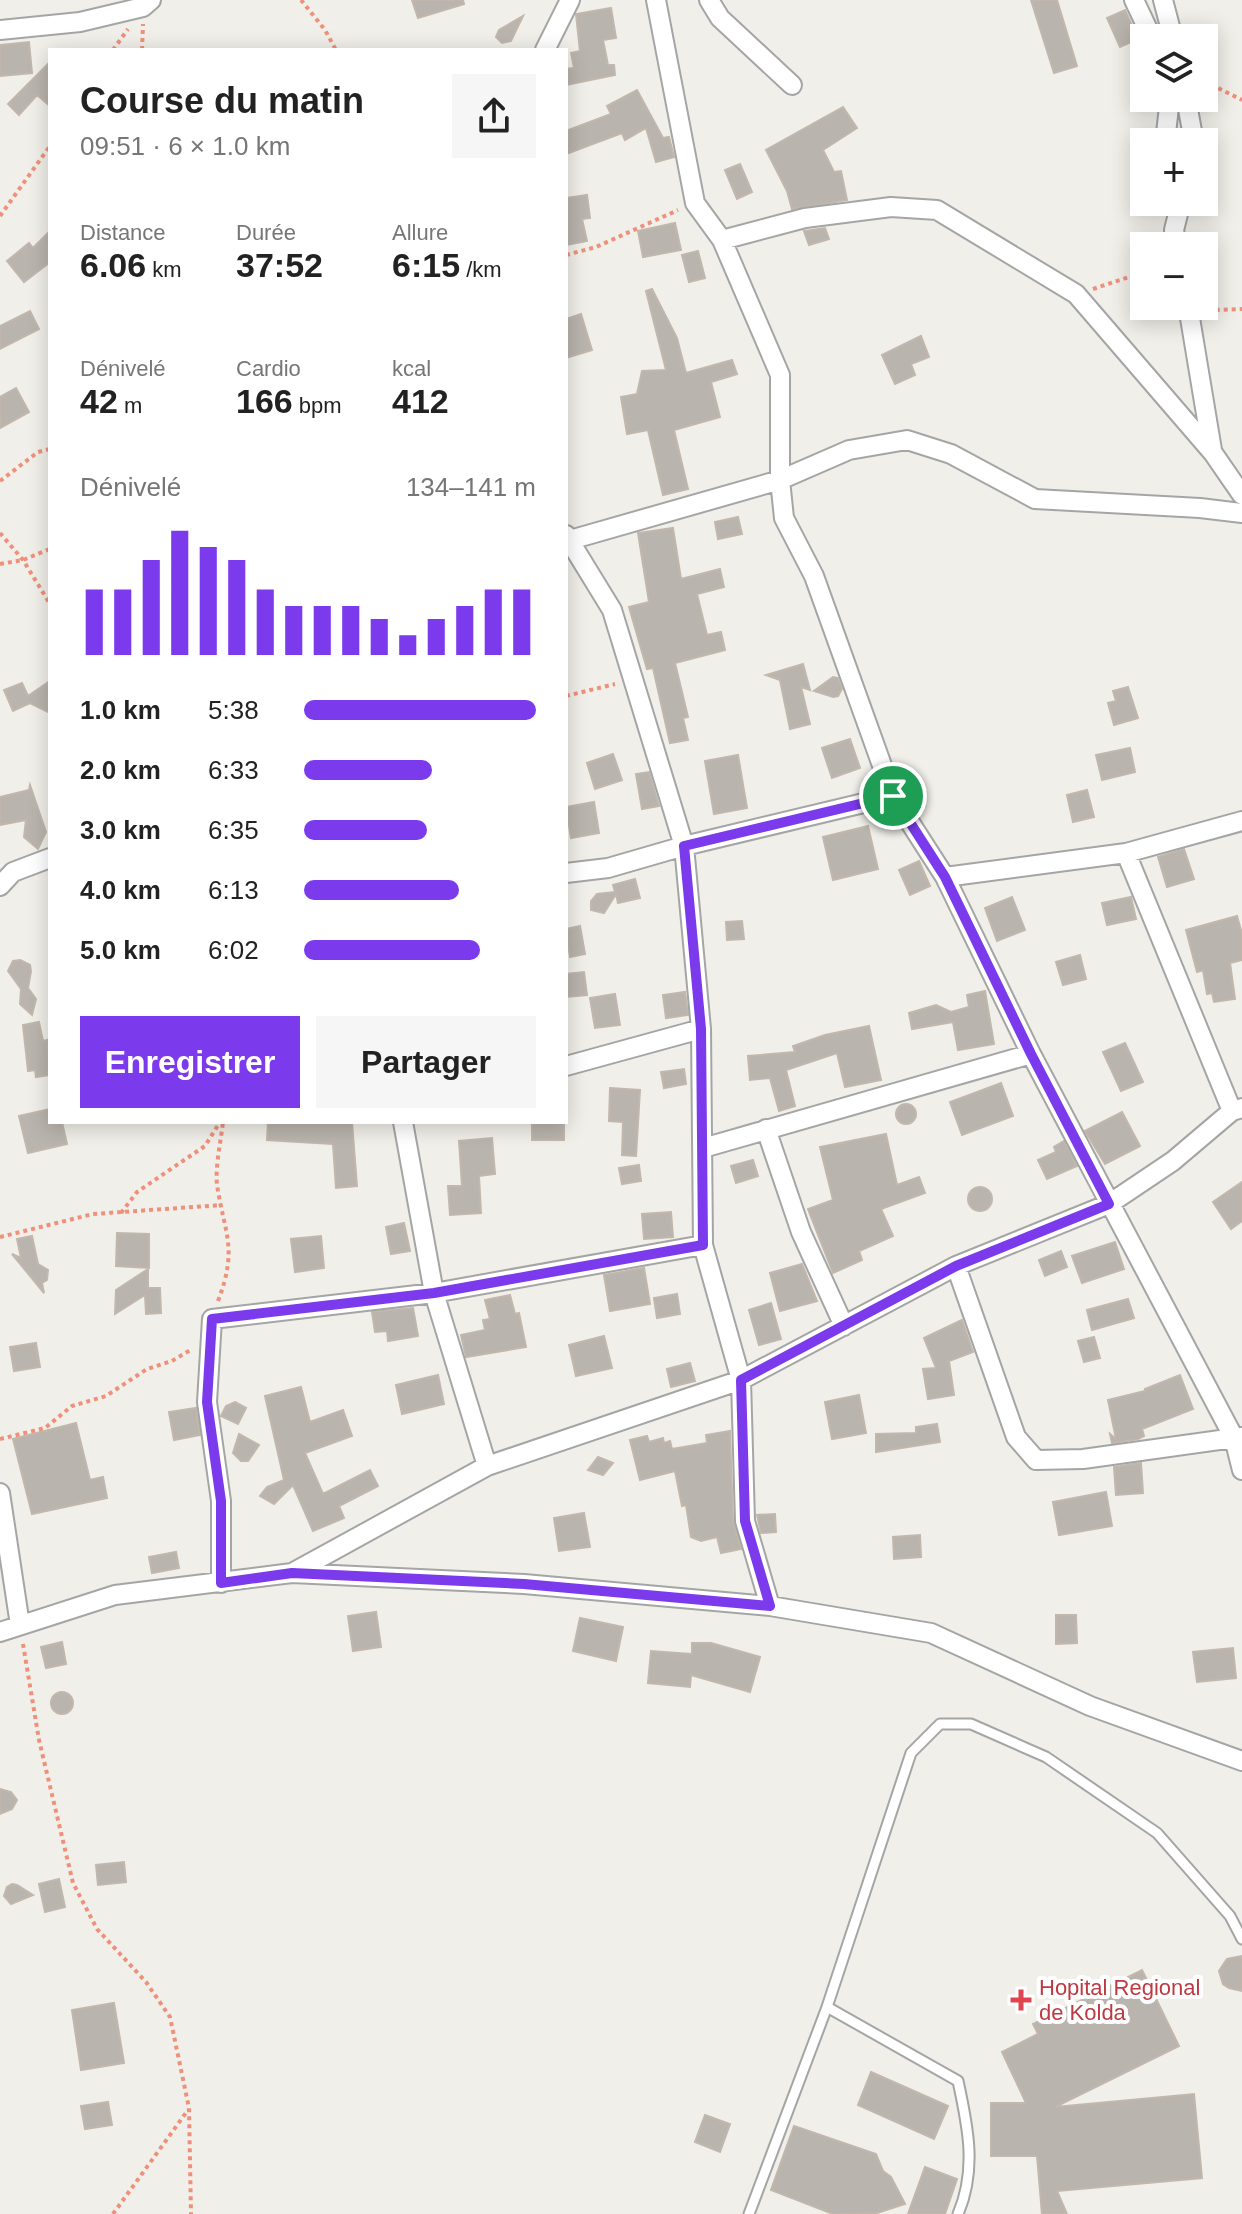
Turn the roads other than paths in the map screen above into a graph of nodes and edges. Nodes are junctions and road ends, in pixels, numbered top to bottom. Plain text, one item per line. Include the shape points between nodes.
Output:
1 (151, 0) edge
2 (570, 0) edge
3 (656, 0) edge
4 (709, 0) edge
5 (1134, 0) edge
6 (1163, 0) edge
7 (1145, 24) edge
8 (1169, 24) edge
9 (0, 30) edge
10 (546, 48) edge
11 (792, 85) dead end
12 (722, 240) junction
13 (1190, 320) edge
14 (1213, 453) junction
15 (780, 480) junction
16 (1242, 495) edge
17 (1242, 513) edge
18 (568, 538) edge
19 (893, 796) junction
20 (1242, 821) edge
21 (684, 846) junction
22 (1126, 853) junction
23 (48, 859) edge
24 (568, 873) edge
25 (945, 877) junction
26 (0, 886) edge
27 (701, 1029) junction
28 (1031, 1054) junction
29 (568, 1065) edge
30 (1237, 1110) edge
31 (403, 1124) edge
32 (766, 1129) junction
33 (703, 1148) junction
34 (1109, 1204) junction
35 (703, 1245) junction
36 (956, 1266) junction
37 (434, 1293) junction
38 (844, 1326) junction
39 (741, 1380) junction
40 (1238, 1438) edge
41 (487, 1466) junction
42 (1242, 1470) edge
43 (0, 1493) edge
44 (292, 1573) junction
45 (221, 1583) junction
46 (770, 1606) junction
47 (20, 1625) junction
48 (0, 1632) edge
49 (1242, 1761) edge
50 (1242, 1939) edge
51 (827, 2007) junction
52 (749, 2214) edge
53 (958, 2214) edge

1 - 9 street via 143,7 80,22
2 - 10 street
3 - 12 street via 695,203
4 - 11 street via 720,18
5 - 7 street
6 - 8 street
12 - 14 street via 805,218 891,207 937,210 1076,294
12 - 15 street via 780,375
13 - 14 street
14 - 16 street
15 - 17 street via 849,450 907,440 951,454 1035,499
15 - 18 street
15 - 19 street via 784,518 814,576
18 - 21 street via 612,610
19 - 21 street
19 - 25 street
20 - 22 street
21 - 24 street via 608,868
21 - 27 street
22 - 25 street
22 - 30 street
23 - 26 street via 13,872
25 - 28 street
27 - 29 street
27 - 33 street
28 - 32 street
28 - 34 street
30 - 34 street
31 - 37 street
32 - 33 street
32 - 38 street via 801,1232
33 - 35 street
34 - 36 street
34 - 40 street
35 - 37 street
35 - 39 street
36 - 38 street
36 - 40 street via 1016,1437 1036,1460 1083,1459
37 - 41 street
37 - 45 street via 211,1328 207,1402 221,1501
38 - 39 street
39 - 41 street
39 - 46 street via 745,1521
40 - 42 street
41 - 44 street
43 - 47 street
44 - 45 street
44 - 46 street via 524,1584
45 - 47 street via 115,1595
46 - 49 street via 931,1633 1090,1706
47 - 48 street
50 - 51 lane via 1230,1916 1157,1833 1046,1757 971,1724 940,1724 911,1753
51 - 52 lane
51 - 53 lane via 958,2081 971,2140 967,2193

